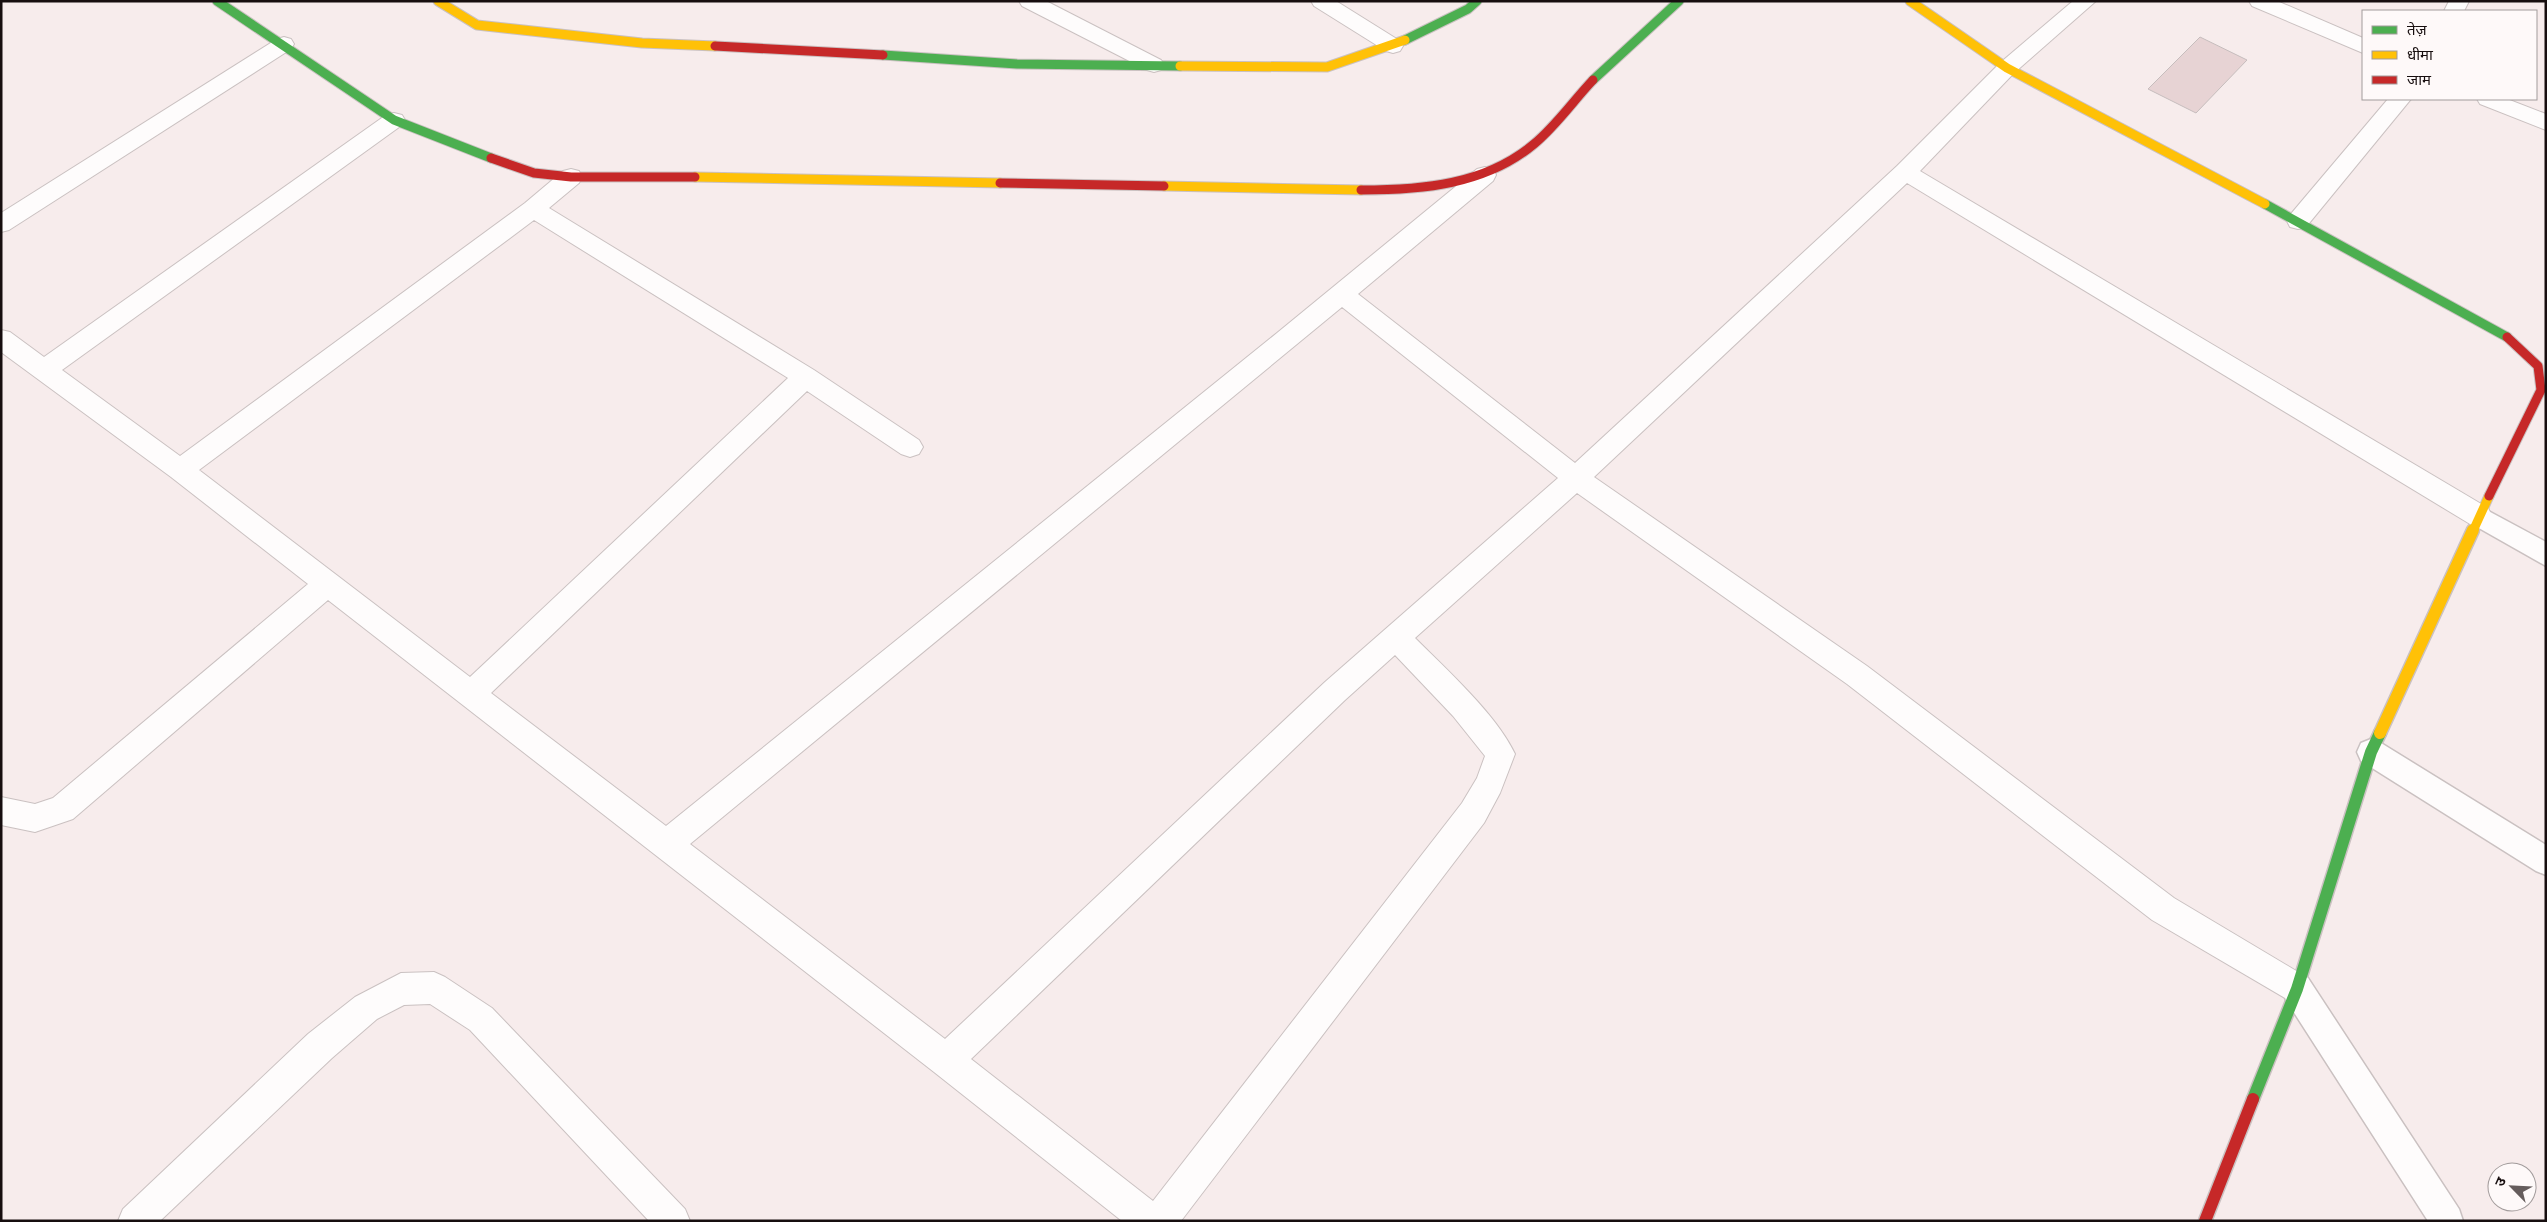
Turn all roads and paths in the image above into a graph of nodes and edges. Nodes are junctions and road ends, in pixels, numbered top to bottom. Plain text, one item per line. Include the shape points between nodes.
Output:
1 (216, 1) edge
2 (438, 1) edge
3 (1029, 1) edge
4 (1321, 1) edge
5 (1477, 1) edge
6 (1679, 1) edge
7 (1910, 1) edge
8 (2086, 1) edge
9 (2259, 1) edge
10 (284, 44) junction
11 (1393, 46) junction
12 (2362, 46) edge
13 (1154, 65) junction
14 (2007, 68) junction
15 (2399, 100) edge
16 (2490, 100) edge
17 (394, 120) junction
18 (2546, 123) edge
19 (1905, 172) junction
20 (1485, 175) junction
21 (571, 177) junction
22 (533, 209) junction
23 (2298, 221) junction
24 (1, 224) edge
25 (1342, 294) junction
26 (2510, 338) junction
27 (1, 339) edge
28 (2546, 356) edge
29 (43, 372) junction
30 (805, 377) junction
31 (910, 447) dead end
32 (180, 470) junction
33 (1576, 478) junction
34 (2479, 516) junction
35 (2546, 555) edge
36 (327, 584) junction
37 (1395, 637) junction
38 (470, 696) junction
39 (2371, 752) junction
40 (1, 811) edge
41 (666, 845) junction
42 (2546, 861) edge
43 (2297, 989) junction
44 (946, 1060) junction
45 (135, 1221) edge
46 (673, 1221) edge
47 (1150, 1221) edge
48 (1159, 1221) edge
49 (2205, 1221) edge
50 (2446, 1221) edge

1 - 10 street
2 - 13 street via 477,25 642,43 1017,64
3 - 13 street
4 - 11 street
5 - 11 street via 1468,9
6 - 20 street via 1592,81 1533,144
7 - 14 street
8 - 14 street
9 - 12 street
10 - 17 street
10 - 24 street
11 - 13 street via 1327,67
14 - 19 street
14 - 23 street
15 - 23 street
16 - 18 street
17 - 21 street via 534,173
17 - 29 street
19 - 33 street
19 - 34 street
20 - 21 street via 1446,186 1400,191 688,176
20 - 25 street
21 - 22 street
22 - 30 street
22 - 32 street
23 - 26 street
25 - 33 street
25 - 41 street
26 - 28 street
26 - 34 street via 2538,366 2541,390
27 - 29 street
29 - 32 street
30 - 31 street
30 - 38 street
32 - 36 street
33 - 37 street
33 - 43 street via 1857,675 2163,909
34 - 35 lane
34 - 39 street
36 - 38 street
36 - 40 street via 62,809 35,818
37 - 44 street
37 - 48 street via 1450,691 1500,754 1490,783 1473,813 1424,880
38 - 41 street
39 - 42 lane
39 - 43 street
41 - 44 street
43 - 49 street
43 - 50 lane
44 - 47 street
45 - 46 street via 320,1046 366,1008 401,989 426,988 434,988 481,1019

